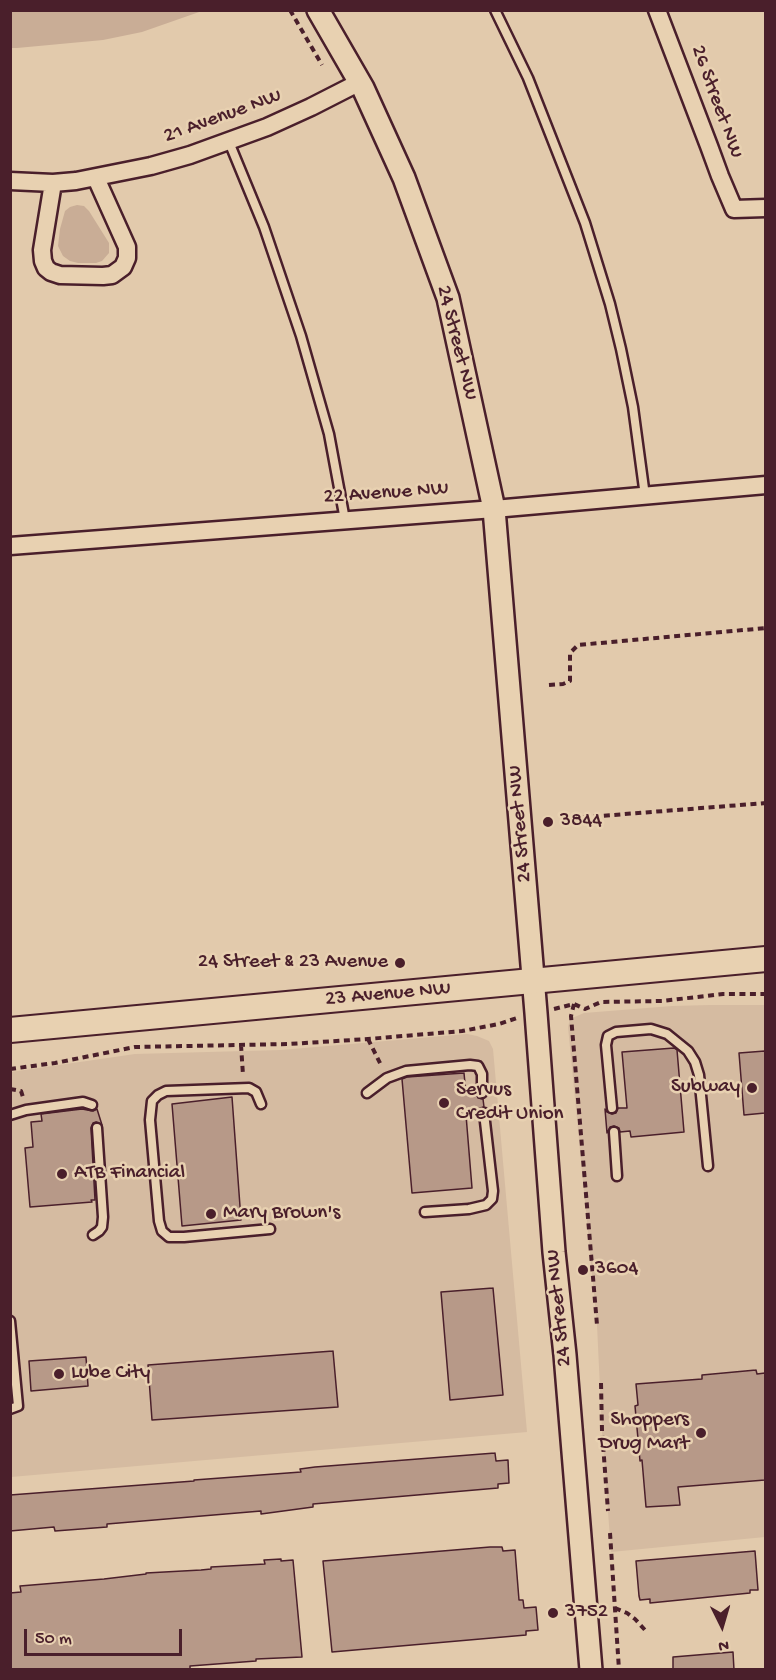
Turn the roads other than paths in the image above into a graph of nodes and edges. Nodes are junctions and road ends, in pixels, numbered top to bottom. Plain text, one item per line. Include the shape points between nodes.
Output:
1 (318, 10) edge
2 (495, 10) edge
3 (657, 10) edge
4 (360, 82) junction
5 (229, 142) junction
6 (96, 178) junction
7 (10, 181) edge
8 (53, 183) junction
9 (765, 208) edge
10 (765, 485) edge
11 (645, 496) junction
12 (494, 509) junction
13 (345, 520) junction
14 (10, 546) edge
15 (765, 959) edge
16 (534, 981) junction
17 (10, 1030) edge
18 (367, 1093) dead end
19 (482, 1093) dead end
20 (261, 1104) dead end
21 (93, 1105) dead end
22 (612, 1108) dead end
23 (484, 1113) dead end
24 (10, 1115) edge
25 (97, 1128) dead end
26 (614, 1132) dead end
27 (708, 1166) dead end
28 (617, 1176) dead end
29 (425, 1212) dead end
30 (270, 1229) dead end
31 (93, 1235) dead end
32 (10, 1321) edge
33 (12, 1363) edge
34 (10, 1409) edge
35 (591, 1670) edge

1 - 4 street, 24 Street NW
2 - 11 lane via 528,78 585,223 610,304 633,407
3 - 9 street, 26 Street NW via 734,209
4 - 5 street, 21 Avenue NW
4 - 12 street, 24 Street NW via 404,178 448,298
5 - 6 street, 21 Avenue NW via 160,164
5 - 13 lane via 264,227 301,336 329,434
6 - 8 street, 21 Avenue NW
6 - 8 street via 127,247 123,267 112,275 60,275 46,268 42,250
7 - 8 street, 21 Avenue NW
10 - 11 street, 22 Avenue NW
11 - 12 street, 22 Avenue NW
12 - 13 street, 22 Avenue NW
12 - 16 street, 24 Street NW
13 - 14 street, 22 Avenue NW
15 - 16 main road, 23 Avenue NW
16 - 17 main road, 23 Avenue NW
16 - 35 street, 24 Street NW
18 - 19 lane via 387,1078 406,1071 470,1065 477,1066 482,1074
20 - 30 lane via 249,1088 166,1091 153,1101 150,1120 159,1221 168,1237
21 - 24 lane via 84,1102
22 - 27 lane via 608,1036 626,1030 651,1029 667,1034 695,1062
23 - 29 lane via 492,1199 486,1205 469,1209
25 - 31 lane via 103,1217 102,1227
26 - 28 lane
32 - 33 lane
33 - 34 lane via 18,1406

